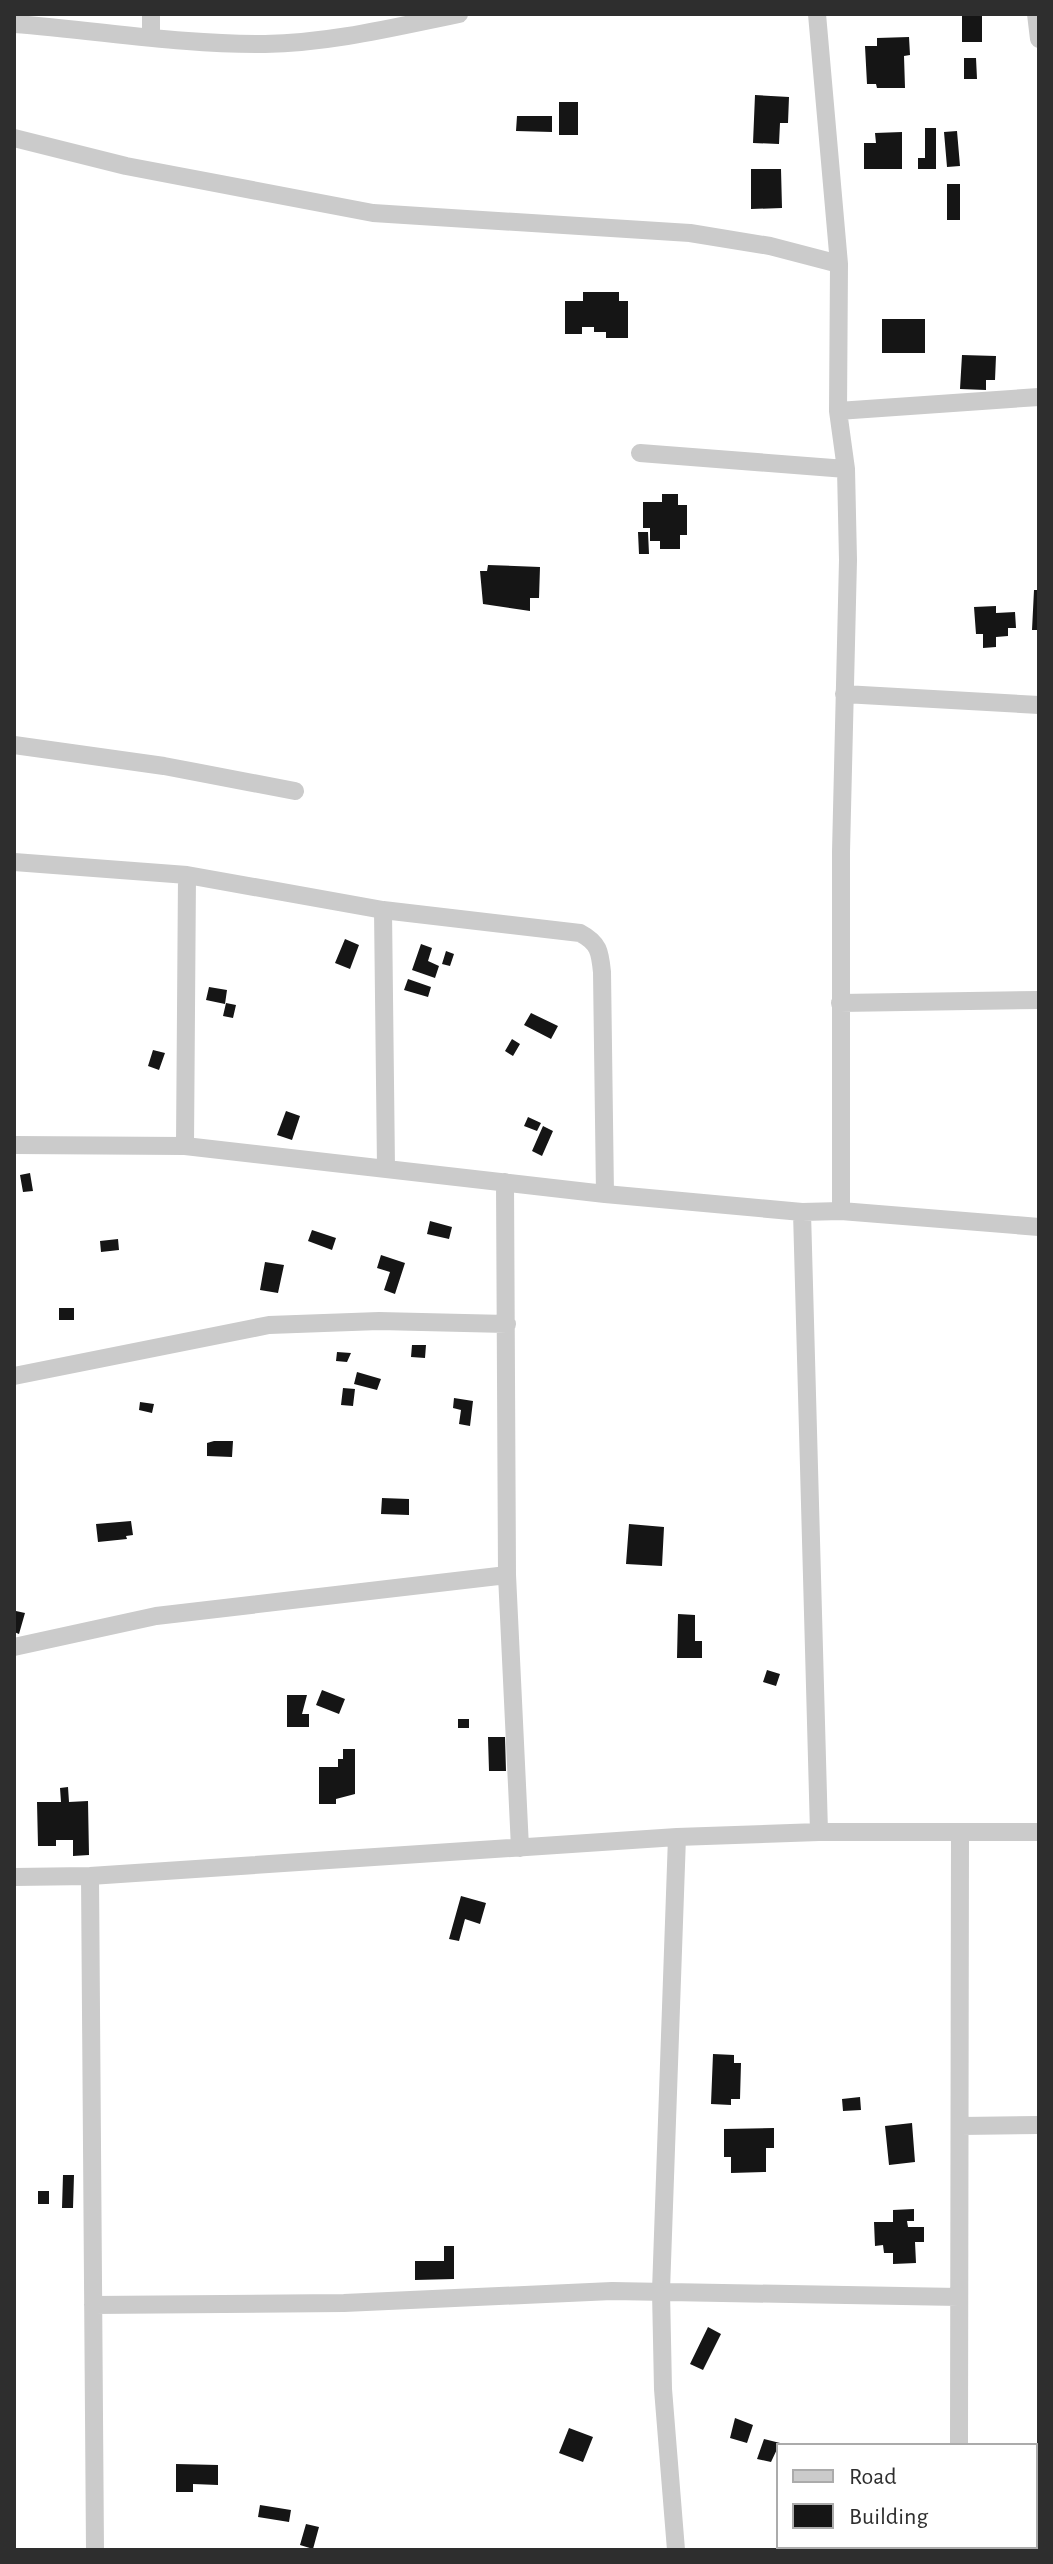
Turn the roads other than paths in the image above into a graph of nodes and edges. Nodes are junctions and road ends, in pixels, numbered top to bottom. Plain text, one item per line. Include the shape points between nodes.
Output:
1 (151, 14) edge
2 (459, 14) edge
3 (817, 14) edge
4 (1036, 14) edge
5 (14, 24) edge
6 (151, 37) junction
7 (1039, 39) edge
8 (14, 138) edge
9 (839, 264) junction
10 (1039, 397) edge
11 (838, 411) junction
12 (640, 453) dead end
13 (846, 469) junction
14 (844, 694) junction
15 (1039, 705) edge
16 (14, 745) edge
17 (295, 791) dead end
18 (14, 862) edge
19 (187, 875) junction
20 (383, 910) junction
21 (1039, 1000) edge
22 (840, 1003) junction
23 (14, 1145) edge
24 (185, 1146) junction
25 (386, 1168) junction
26 (505, 1182) junction
27 (605, 1194) junction
28 (841, 1211) junction
29 (802, 1212) junction
30 (1039, 1227) edge
31 (507, 1324) junction
32 (14, 1376) edge
33 (507, 1575) junction
34 (14, 1647) edge
35 (819, 1832) junction
36 (960, 1832) junction
37 (1039, 1832) edge
38 (677, 1837) junction
39 (520, 1848) junction
40 (90, 1876) junction
41 (14, 1877) edge
42 (1039, 2125) edge
43 (961, 2126) junction
44 (661, 2291) junction
45 (959, 2297) junction
46 (93, 2305) junction
47 (959, 2444) edge
48 (95, 2550) edge
49 (676, 2550) edge

1 - 6 street
2 - 6 street via 346,37 268,44
3 - 9 street
4 - 7 street
5 - 6 street
8 - 9 street via 126,166 373,213 690,233
9 - 11 street
10 - 11 street
11 - 13 street
12 - 13 street
13 - 14 street
14 - 15 street
14 - 22 street
16 - 17 street
18 - 19 street
19 - 20 street
19 - 24 street
20 - 25 street
20 - 27 street via 580,933 600,949
21 - 22 street
22 - 28 street
23 - 24 street
24 - 25 street
25 - 26 street
26 - 27 street
26 - 31 street
27 - 29 street
28 - 29 street
28 - 30 street
29 - 35 street
31 - 32 street via 269,1325
31 - 33 street
33 - 34 street via 156,1616
33 - 39 street
35 - 36 street
35 - 38 street
36 - 37 street
36 - 43 street
38 - 39 street
38 - 44 street
39 - 40 street
40 - 41 street
40 - 46 street
42 - 43 street
43 - 45 street
44 - 45 street
44 - 46 street via 344,2303
44 - 49 street
45 - 47 street
46 - 48 street

